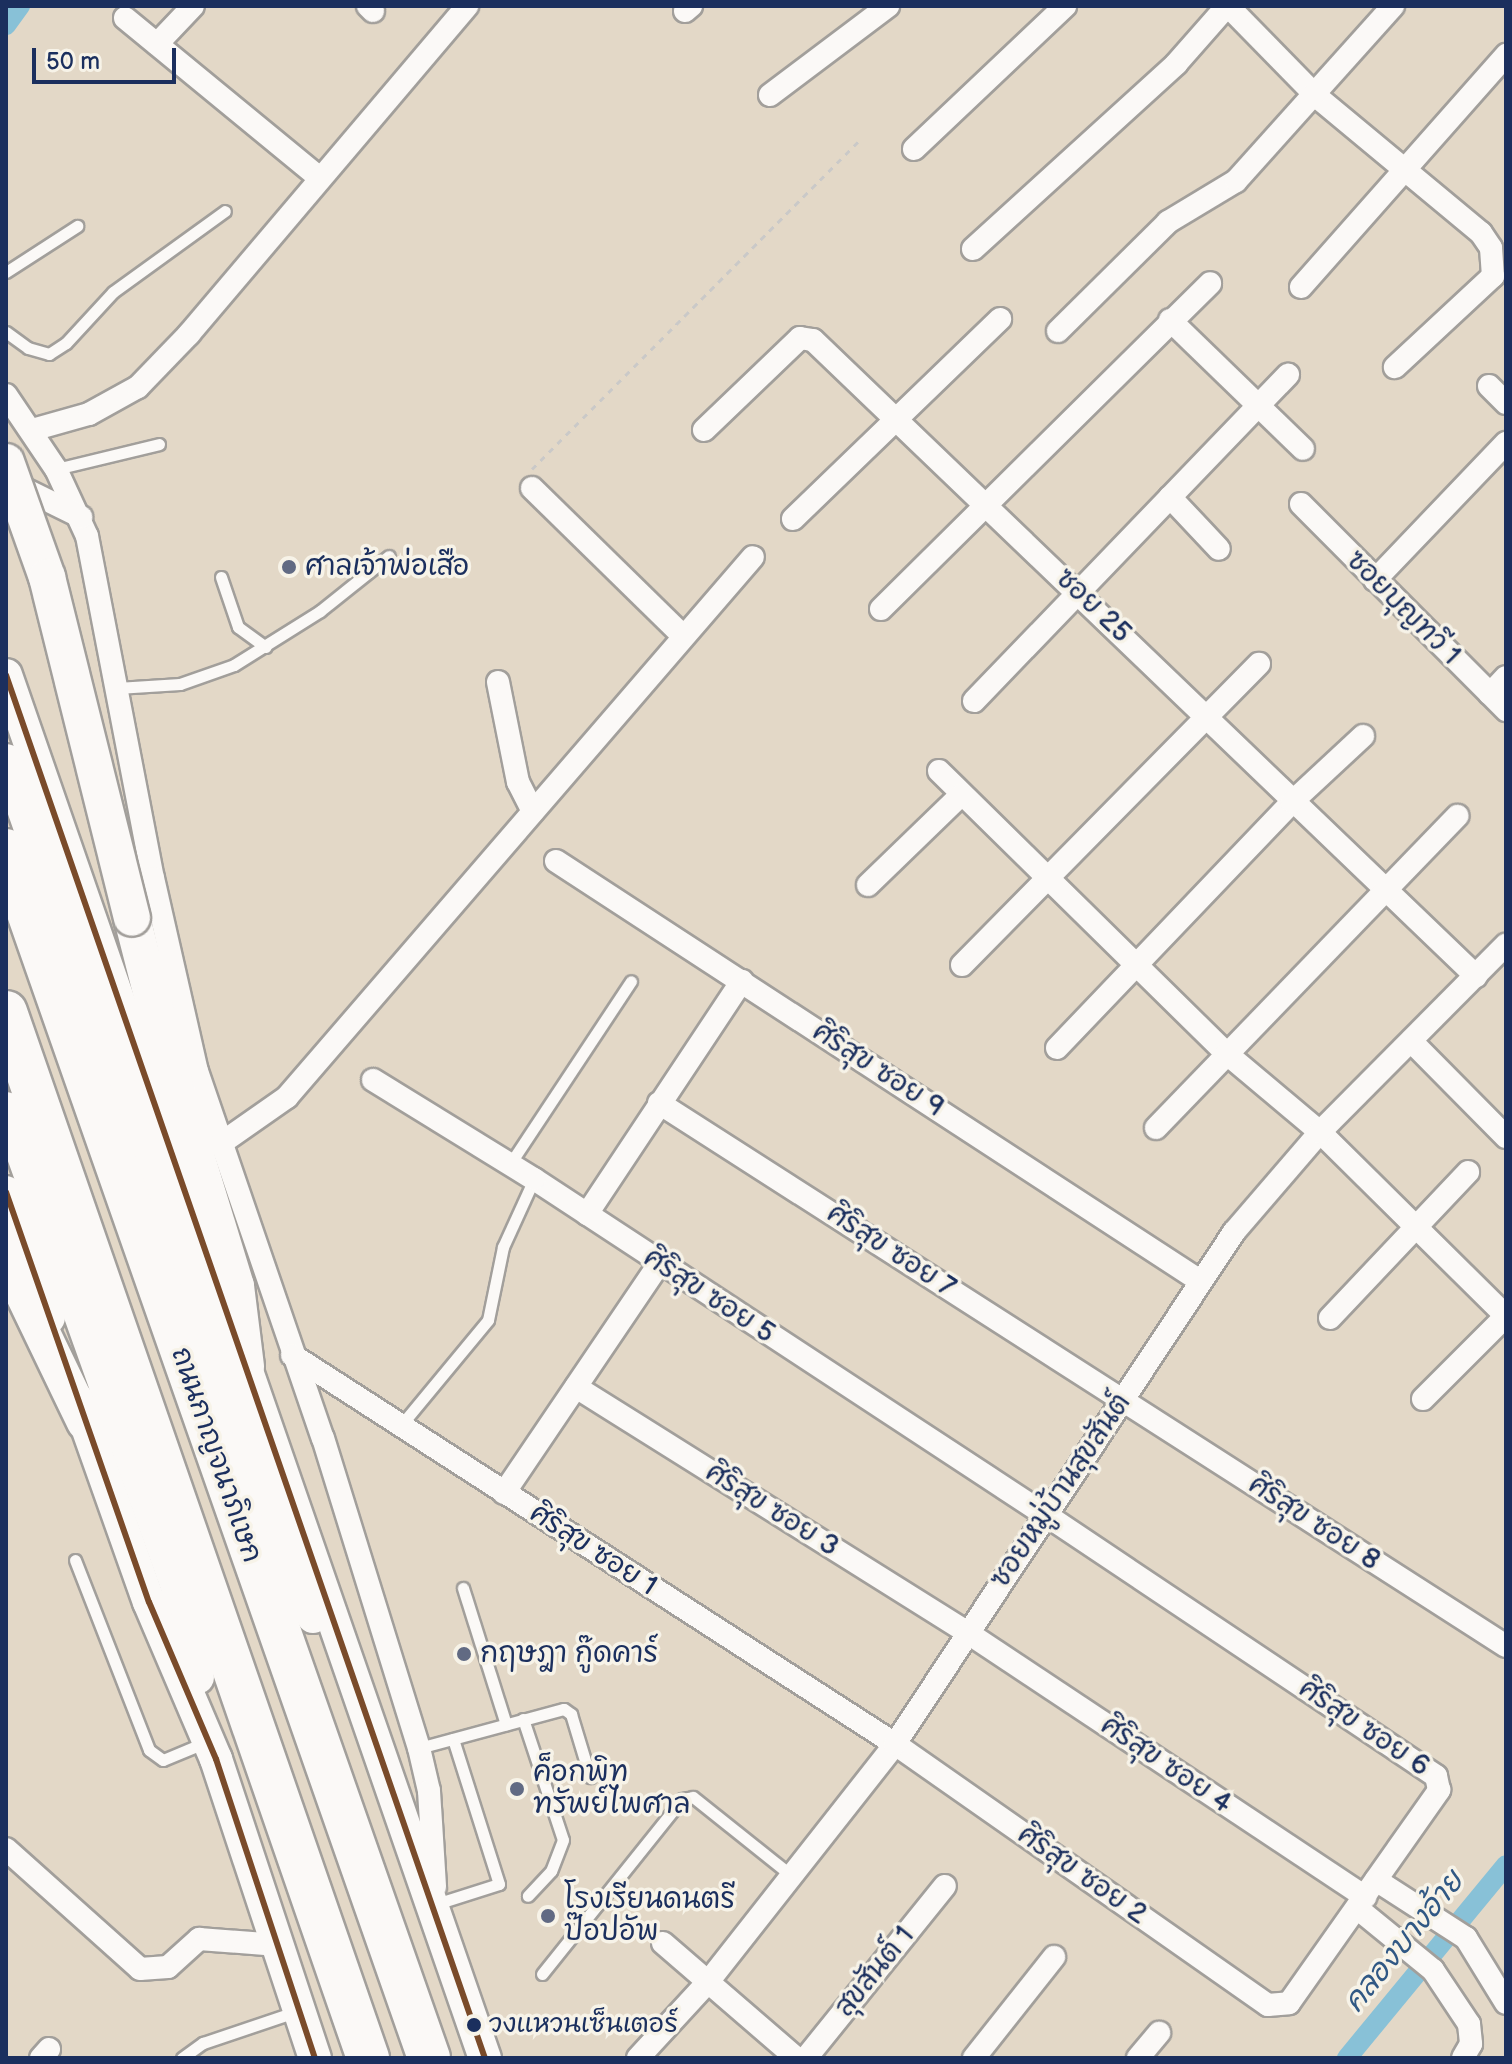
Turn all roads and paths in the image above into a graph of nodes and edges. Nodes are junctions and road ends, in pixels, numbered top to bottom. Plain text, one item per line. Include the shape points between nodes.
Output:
1 (193, 6) edge
2 (467, 6) edge
3 (888, 6) edge
4 (1065, 6) edge
5 (1228, 6) edge
6 (1393, 6) edge
7 (125, 18) dead end
8 (157, 44) junction
9 (1506, 55) edge
10 (770, 95) dead end
11 (1316, 96) junction
12 (859, 141) dead end
13 (914, 149) dead end
14 (1404, 170) junction
15 (320, 178) junction
16 (225, 211) dead end
17 (77, 226) dead end
18 (973, 249) dead end
19 (6, 272) edge
20 (1210, 283) dead end
21 (1301, 287) dead end
22 (1000, 319) dead end
23 (1170, 320) junction
24 (1058, 331) dead end
25 (6, 332) edge
26 (1395, 367) dead end
27 (1288, 375) dead end
28 (1489, 386) dead end
29 (6, 395) edge
30 (1506, 403) edge
31 (1257, 407) junction
32 (899, 419) junction
33 (32, 430) junction
34 (704, 430) dead end
35 (1506, 443) edge
36 (159, 444) dead end
37 (1303, 449) dead end
38 (6, 462) edge
39 (56, 469) junction
40 (6, 478) edge
41 (532, 488) joint
42 (1170, 497) junction
43 (986, 503) junction
44 (1301, 504) dead end
45 (81, 517) junction
46 (793, 519) dead end
47 (1219, 549) dead end
48 (389, 556) dead end
49 (753, 557) dead end
50 (221, 577) dead end
51 (1375, 580) junction
52 (1077, 591) junction
53 (881, 609) dead end
54 (683, 636) junction
55 (266, 647) junction
56 (1259, 664) dead end
57 (6, 675) edge
58 (1506, 677) edge
59 (498, 682) dead end
60 (117, 688) junction
61 (974, 701) dead end
62 (1498, 702) edge
63 (1206, 716) junction
64 (1363, 736) dead end
65 (6, 760) edge
66 (939, 771) dead end
67 (961, 795) junction
68 (1292, 802) junction
69 (533, 811) junction
70 (1457, 816) dead end
71 (6, 850) edge
72 (556, 861) dead end
73 (1048, 879) junction
74 (868, 885) dead end
75 (1385, 889) junction
76 (1506, 945) edge
77 (962, 965) dead end
78 (1138, 968) junction
79 (1476, 976) junction
80 (631, 981) dead end
81 (742, 981) junction
82 (6, 1012) edge
83 (1411, 1041) junction
84 (1057, 1048) dead end
85 (1227, 1054) junction
86 (373, 1080) dead end
87 (659, 1103) junction
88 (6, 1108) edge
89 (1156, 1128) dead end
90 (1320, 1132) junction
91 (1506, 1137) edge
92 (220, 1144) junction
93 (510, 1164) junction
94 (1468, 1172) dead end
95 (534, 1179) junction
96 (6, 1192) edge
97 (587, 1214) junction
98 (1417, 1229) junction
99 (6, 1258) edge
100 (659, 1264) junction
101 (1200, 1281) junction
102 (1506, 1316) edge
103 (1330, 1318) dead end
104 (292, 1355) junction
105 (236, 1380) junction
106 (576, 1387) junction
107 (1423, 1399) dead end
108 (1122, 1400) junction
109 (85, 1422) junction
110 (402, 1424) junction
111 (504, 1493) junction
112 (1044, 1514) junction
113 (75, 1560) dead end
114 (463, 1588) dead end
115 (968, 1633) junction
116 (1506, 1646) edge
117 (523, 1719) junction
118 (506, 1724) junction
119 (453, 1739) junction
120 (895, 1744) junction
121 (419, 1748) junction
122 (212, 1750) junction
123 (590, 1777) dead end
124 (6, 1849) edge
125 (792, 1876) junction
126 (945, 1886) dead end
127 (1366, 1895) junction
128 (528, 1896) dead end
129 (436, 1904) junction
130 (440, 1938) junction
131 (663, 1943) dead end
132 (278, 1945) junction
133 (1054, 1957) dead end
134 (542, 1974) dead end
135 (708, 1982) junction
136 (1503, 1992) edge
137 (1268, 2005) joint
138 (299, 2011) junction
139 (1159, 2033) dead end
140 (182, 2058) edge
141 (315, 2058) edge
142 (368, 2058) edge
143 (429, 2058) edge
144 (485, 2058) edge
145 (638, 2058) edge
146 (796, 2058) edge
147 (806, 2058) edge
148 (974, 2058) edge
149 (1138, 2058) edge
150 (1463, 2058) edge

1 - 8 street
2 - 15 street
3 - 10 street
4 - 13 street
5 - 11 street
5 - 18 street via 1176,64
6 - 11 street
7 - 8 street
8 - 15 street
9 - 14 street
11 - 14 street
11 - 24 street via 1236,181 1168,222
12 - 41 path via 537,461 528,476
14 - 21 street
14 - 26 street via 1481,233 1495,270
15 - 33 street via 138,387 89,414
16 - 25 lane via 113,292 49,354 28,348
17 - 19 lane
20 - 23 street
22 - 32 street
23 - 31 street
23 - 43 street
27 - 31 street
28 - 30 street
29 - 33 street
31 - 37 street
31 - 42 street
32 - 34 street, ซอย 25 via 803,336
32 - 43 street, ซอย 25
32 - 46 street
33 - 39 street
35 - 51 street
36 - 39 lane
38 - 105 main road, bridge via 47,577 177,1093 236,1286
39 - 45 street
40 - 45 street
41 - 54 street
42 - 47 street
42 - 52 street
43 - 52 street, ซอย 25
43 - 53 street
44 - 51 street, ซอยบุญทวี 1
45 - 60 street
48 - 55 lane
49 - 54 street
50 - 55 lane via 238,627
51 - 62 street, ซอยบุญทวี 1
52 - 61 street
52 - 63 street, ซอย 25
54 - 69 street
55 - 60 lane via 202,679
56 - 63 street
57 - 105 main road
58 - 62 street
59 - 69 street via 518,782
60 - 92 street via 153,878 197,1071
63 - 68 street, ซอย 25
63 - 73 street
64 - 68 street
65 - 105 main road
66 - 67 street
67 - 73 street
67 - 74 street
68 - 75 street, ซอย 25
68 - 78 street
69 - 92 street via 287,1097
70 - 75 street
71 - 143 highway, ถนนกาญจนาภิเษก
72 - 81 street, ศิริสุข ซอย 9
73 - 77 street
73 - 78 street
75 - 79 street, ซอย 25
75 - 85 street
76 - 79 street, ซอยหมู่บ้านสุขสันต์
78 - 84 street
78 - 85 street
79 - 83 street, ซอยหมู่บ้านสุขสันต์
80 - 93 lane
81 - 87 street
81 - 101 street, ศิริสุข ซอย 9
82 - 142 highway, ถนนกาญจนาภิเษก
83 - 90 street, ซอยหมู่บ้านสุขสันต์
83 - 91 street
85 - 89 street
85 - 90 street
86 - 93 street, ศิริสุข ซอย 5
87 - 97 street
87 - 108 street, ศิริสุข ซอย 7
88 - 122 main road via 177,1587
90 - 98 street
90 - 101 street, ซอยหมู่บ้านสุขสันต์ via 1234,1232
92 - 104 street
93 - 95 street, ศิริสุข ซอย 5
94 - 98 street
95 - 97 street, ศิริสุข ซอย 5
95 - 110 lane via 503,1247 488,1320
96 - 109 main road
97 - 100 street, ศิริสุข ซอย 5
98 - 102 street
98 - 103 street
99 - 109 main road
100 - 106 street
100 - 112 street, ศิริสุข ซอย 5
101 - 108 street, ซอยหมู่บ้านสุขสันต์
102 - 107 street
104 - 110 street, ศิริสุข ซอย 1
104 - 121 street
105 - 130 main road
106 - 111 street
106 - 115 street, ศิริสุข ซอย 3
108 - 112 street, ซอยหมู่บ้านสุขสันต์
108 - 116 street, ศิริสุข ซอย 8
109 - 122 main road via 149,1602
110 - 111 street, ศิริสุข ซอย 1
111 - 120 street, ศิริสุข ซอย 1
112 - 115 street, ซอยหมู่บ้านสุขสันต์
112 - 127 street, ศิริสุข ซอย 6 via 1436,1776 1439,1790
113 - 122 lane via 149,1750 163,1760
114 - 118 lane
115 - 120 street, ซอยหมู่บ้านสุขสันต์
115 - 127 street, ศิริสุข ซอย 4
117 - 118 lane
117 - 123 lane via 555,1710 571,1714
117 - 128 lane via 563,1840 551,1871
118 - 119 lane
119 - 121 lane
119 - 129 lane via 499,1884
120 - 125 street, ซอยหมู่บ้านสุขสันต์
120 - 137 street, ศิริสุข ซอย 2
121 - 129 street via 429,1791
122 - 132 main road
124 - 132 street via 140,1969 168,1967 199,1939
125 - 134 lane via 693,1797 682,1799
125 - 135 street, ซอยหมู่บ้านสุขสันต์
126 - 147 street, สุขสันต์ 1
127 - 136 street via 1428,1911 1466,1938
127 - 137 street, ศิริสุข ซอย 6 via 1289,2003
127 - 150 street via 1393,1937 1433,1970 1469,2024 1471,2044
129 - 130 street
130 - 144 main road
131 - 135 street
132 - 138 main road
133 - 148 street
135 - 145 street, ซอยหมู่บ้านสุขสันต์
135 - 146 street
138 - 140 lane via 203,2043
138 - 141 main road
139 - 149 street

